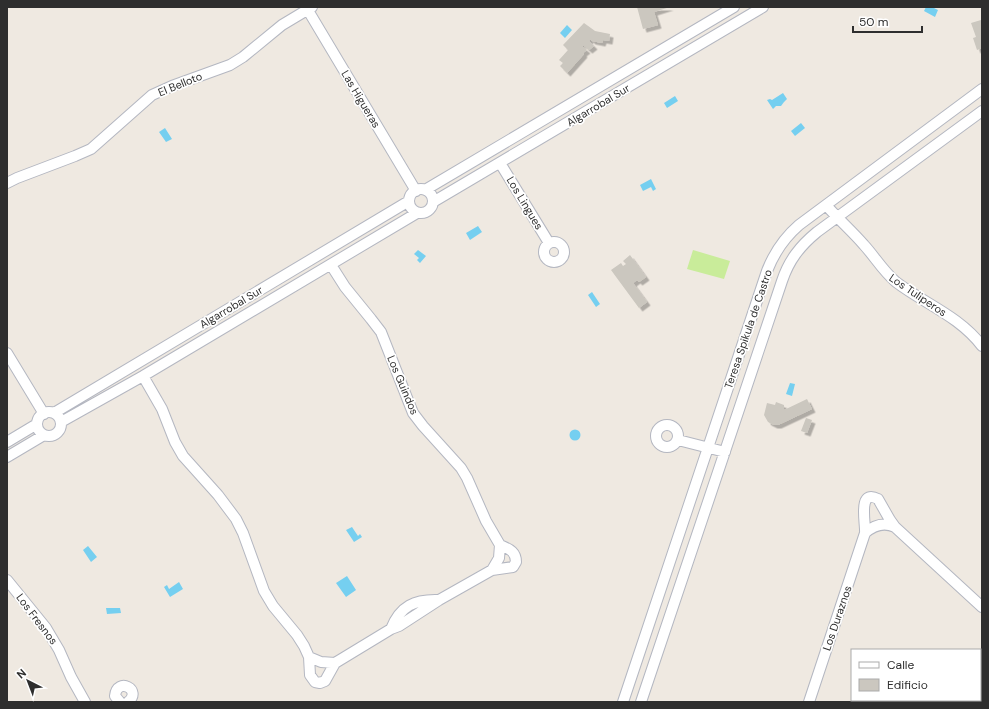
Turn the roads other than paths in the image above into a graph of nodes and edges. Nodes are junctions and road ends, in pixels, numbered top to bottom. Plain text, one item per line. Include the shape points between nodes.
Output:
1 (734, 7) edge
2 (763, 7) edge
3 (309, 8) edge
4 (982, 89) edge
5 (982, 111) edge
6 (500, 163) junction
7 (7, 183) edge
8 (421, 190) junction
9 (409, 201) junction
10 (433, 202) junction
11 (826, 205) junction
12 (417, 213) junction
13 (837, 218) junction
14 (549, 243) dead end
15 (331, 264) junction
16 (982, 346) edge
17 (7, 352) edge
18 (143, 376) junction
19 (49, 413) junction
20 (61, 422) junction
21 (37, 424) junction
22 (44, 435) junction
23 (678, 440) dead end
24 (7, 442) edge
25 (708, 447) junction
26 (725, 452) junction
27 (7, 458) edge
28 (895, 528) junction
29 (865, 533) junction
30 (500, 545) junction
31 (492, 570) junction
32 (7, 580) edge
33 (982, 607) edge
34 (638, 656) junction
35 (309, 657) junction
36 (654, 662) junction
37 (335, 663) junction
38 (116, 701) edge
39 (85, 702) edge
40 (128, 702) edge
41 (623, 702) edge
42 (640, 702) edge
43 (809, 702) edge

1 - 8 street, Algarrobal Sur
2 - 6 street, Algarrobal Sur
3 - 7 street, El Belloto via 282,25 230,65 152,96 91,149
3 - 8 street, Las Higueras
4 - 11 street, Teresa Spikula de Castro
5 - 13 street, Teresa Spikula de Castro
6 - 10 street, Algarrobal Sur
6 - 14 street, Los Lingues
8 - 9 street via 411,195
8 - 10 street via 432,196
9 - 12 street via 411,208
9 - 19 street, Algarrobal Sur
10 - 12 street via 429,211
11 - 13 street, Los Tuliperos
11 - 25 street, Teresa Spikula de Castro via 791,232 774,255
12 - 15 street, Algarrobal Sur
13 - 16 street, Los Tuliperos via 890,276 959,322
13 - 26 street, Teresa Spikula de Castro via 805,242 790,262
15 - 18 street, Algarrobal Sur
15 - 30 street, Los Guindos via 345,287 381,332 413,413 461,468
17 - 19 street
18 - 20 street, Algarrobal Sur
18 - 35 street, Los Guindos via 162,409 183,456 236,519 264,591 297,635
19 - 20 street via 58,417
19 - 21 street via 39,418
20 - 22 street via 56,434
21 - 22 street
21 - 24 street
22 - 27 street
23 - 25 street
25 - 26 street
25 - 34 street, Teresa Spikula de Castro
26 - 36 street, Teresa Spikula de Castro
28 - 29 street via 878,525
28 - 29 street, Los Duraznos via 881,502 872,497 866,501 864,507
28 - 33 street, Los Duraznos
29 - 43 street, Los Duraznos
30 - 31 street via 499,558
30 - 31 street, Los Guindos via 513,552 516,562 510,568
31 - 37 street, Los Guindos via 439,600 414,602 400,612 391,629
32 - 39 street, Los Fresnos via 46,628
34 - 36 street
34 - 41 street, Teresa Spikula de Castro
35 - 37 street via 321,662
35 - 37 street, Los Guindos via 310,675 317,683 327,679
36 - 42 street, Teresa Spikula de Castro
38 - 40 street via 118,688 128,686 133,696

